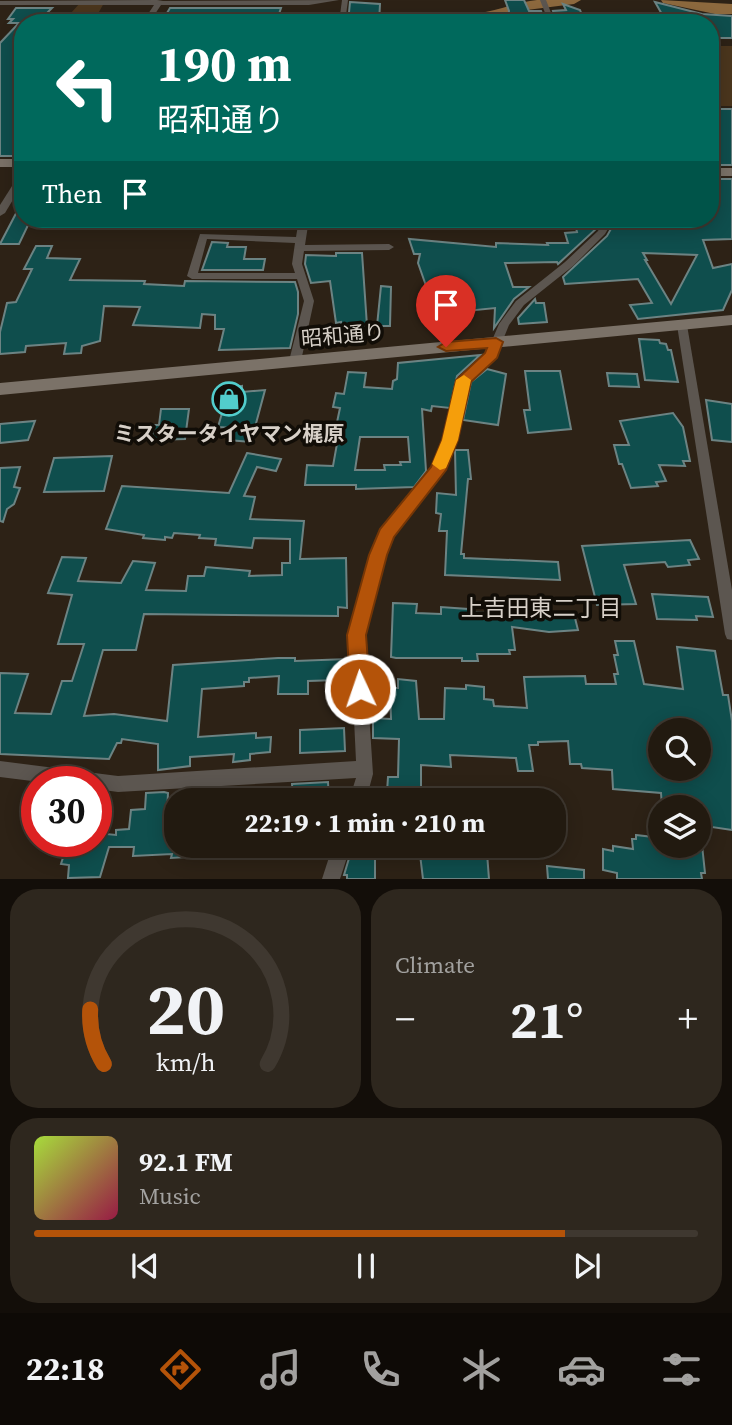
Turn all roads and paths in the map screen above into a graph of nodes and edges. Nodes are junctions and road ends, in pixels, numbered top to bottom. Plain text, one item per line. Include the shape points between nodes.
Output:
1 (336, 0) edge
2 (160, 1) edge
3 (0, 3) edge
4 (14, 190) edge
5 (0, 213) edge
6 (303, 228) edge
7 (604, 228) edge
8 (300, 244) junction
9 (389, 247) dead end
10 (299, 276) junction
11 (732, 320) edge
12 (682, 325) junction
13 (496, 342) junction
14 (295, 361) junction
15 (0, 389) edge
16 (732, 634) edge
17 (0, 769) edge
18 (365, 769) junction
19 (359, 788) edge
20 (338, 858) edge
21 (331, 879) edge

1 - 2 street
2 - 3 street
4 - 5 street
6 - 8 street
7 - 13 street via 520,303
8 - 9 street
8 - 10 street
8 - 10 street via 203,236 192,276
10 - 14 street via 309,301
11 - 12 street, 昭和通り
12 - 13 street, 昭和通り
12 - 16 street
13 - 14 street, 昭和通り
13 - 18 street via 492,355 464,380 438,470 386,534 378,555 356,635
14 - 15 street, 昭和通り
17 - 18 street via 118,784
18 - 19 street
20 - 21 street

